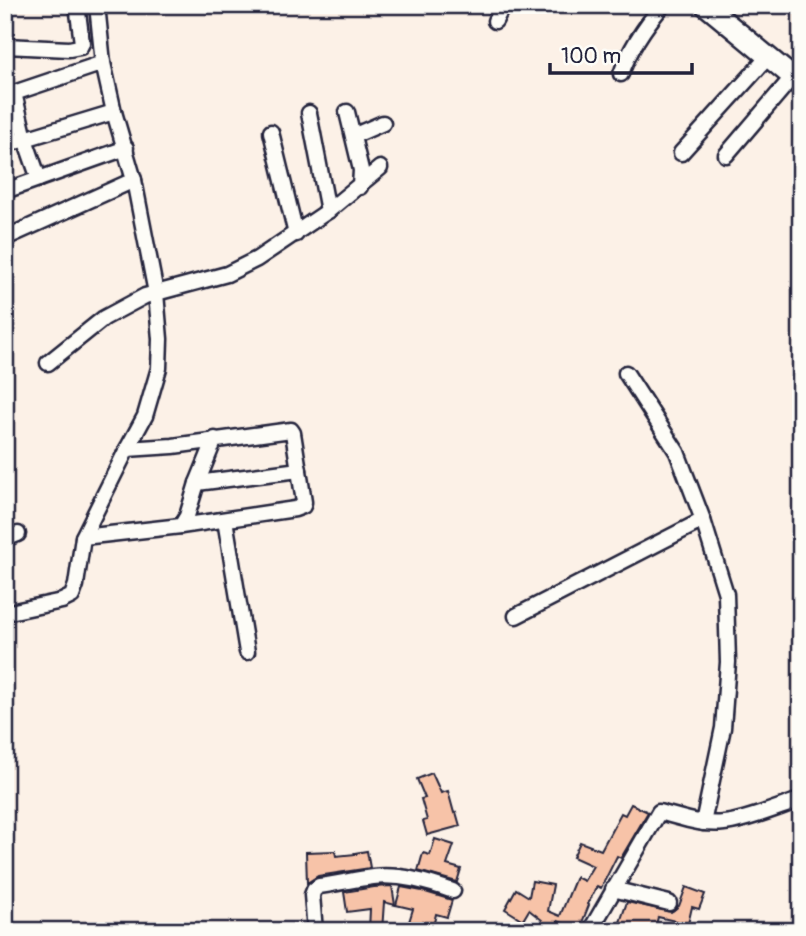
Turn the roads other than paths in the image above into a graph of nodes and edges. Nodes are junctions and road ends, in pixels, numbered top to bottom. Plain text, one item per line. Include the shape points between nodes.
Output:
1 (77, 5) edge
2 (97, 5) edge
3 (503, 5) edge
4 (663, 5) edge
5 (705, 5) edge
6 (495, 21) dead end
7 (5, 46) edge
8 (768, 58) junction
9 (103, 63) junction
10 (621, 74) dead end
11 (798, 76) edge
12 (9, 94) edge
13 (347, 111) dead end
14 (114, 112) junction
15 (309, 113) dead end
16 (383, 123) dead end
17 (271, 132) dead end
18 (353, 136) junction
19 (25, 139) junction
20 (5, 145) edge
21 (126, 148) junction
22 (681, 153) dead end
23 (726, 155) dead end
24 (380, 168) dead end
25 (39, 179) junction
26 (134, 180) junction
27 (360, 187) junction
28 (5, 191) edge
29 (328, 211) junction
30 (296, 234) junction
31 (5, 238) edge
32 (156, 293) junction
33 (48, 363) dead end
34 (626, 373) dead end
35 (215, 439) junction
36 (127, 449) junction
37 (299, 470) junction
38 (197, 484) junction
39 (225, 520) junction
40 (703, 520) junction
41 (181, 526) junction
42 (83, 537) junction
43 (5, 613) edge
44 (516, 616) dead end
45 (247, 652) dead end
46 (801, 801) edge
47 (703, 822) junction
48 (613, 889) junction
49 (453, 891) dead end
50 (669, 903) dead end
51 (315, 931) edge
52 (590, 931) edge

1 - 7 street via 80,47
2 - 9 street
3 - 6 street
4 - 10 street via 636,40
5 - 8 highway
8 - 11 highway
8 - 22 street
9 - 12 street
9 - 14 street
11 - 23 street
12 - 19 street
13 - 18 street
14 - 19 street
14 - 21 street
15 - 29 street
16 - 18 street
17 - 30 street
18 - 27 street
19 - 20 street
19 - 25 street
21 - 25 street
21 - 26 street
24 - 27 street
25 - 28 street
26 - 31 street
26 - 32 street
27 - 29 street
29 - 30 street
30 - 32 street via 227,274
32 - 33 street via 104,318
32 - 36 street via 159,368 145,416
34 - 40 street via 677,452
35 - 36 street
35 - 37 street via 291,430
35 - 38 street
36 - 42 street
37 - 38 street
37 - 39 street via 303,506
38 - 41 street
39 - 41 street
39 - 45 street
40 - 44 street
40 - 47 street via 726,594 728,662 723,728
41 - 42 street
42 - 43 street via 72,596
46 - 47 street via 724,823
47 - 48 street via 659,812
48 - 50 street
48 - 52 street
49 - 51 street via 414,879 375,877 319,886 312,895

